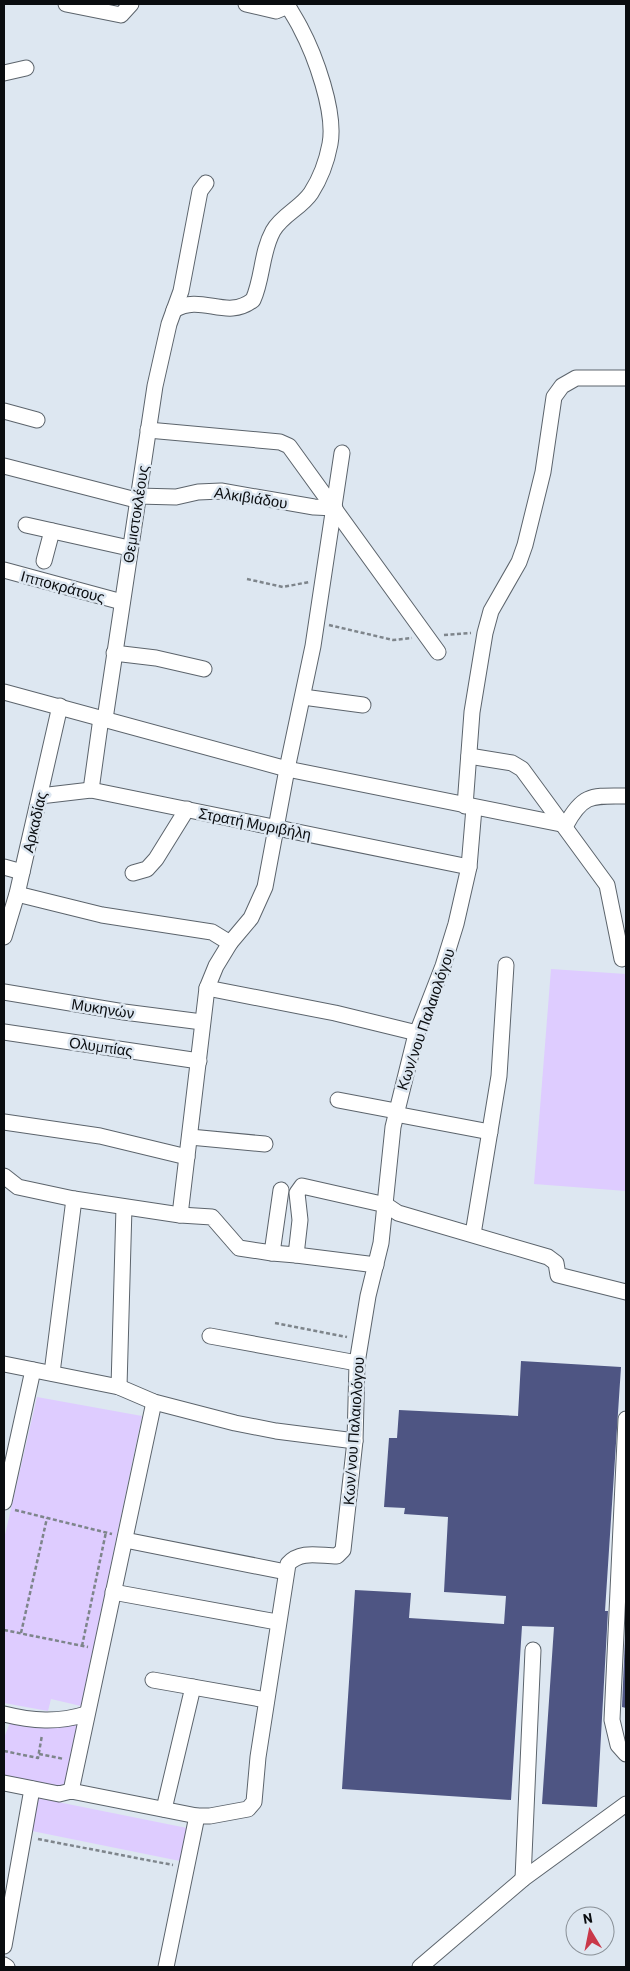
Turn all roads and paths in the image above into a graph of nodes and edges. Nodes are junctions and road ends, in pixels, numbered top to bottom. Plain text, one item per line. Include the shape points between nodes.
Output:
1 (66, 4) edge
2 (131, 4) edge
3 (246, 4) edge
4 (287, 5) edge
5 (26, 68) dead end
6 (4, 72) edge
7 (206, 183) dead end
8 (174, 310) junction
9 (626, 378) edge
10 (4, 411) edge
11 (37, 420) dead end
12 (148, 430) junction
13 (342, 453) dead end
14 (4, 466) edge
15 (136, 498) junction
16 (335, 508) junction
17 (26, 524) dead end
18 (52, 531) junction
19 (129, 548) junction
20 (44, 561) dead end
21 (4, 570) edge
22 (324, 578) junction
23 (247, 579) dead end
24 (122, 602) junction
25 (318, 623) junction
26 (393, 640) dead end
27 (438, 652) dead end
28 (114, 653) junction
29 (204, 669) dead end
30 (4, 692) edge
31 (303, 697) junction
32 (363, 705) dead end
33 (60, 706) junction
34 (103, 719) junction
35 (469, 756) junction
36 (287, 769) junction
37 (91, 790) junction
38 (40, 796) junction
39 (626, 796) edge
40 (469, 807) junction
41 (187, 809) junction
42 (566, 825) junction
43 (277, 828) junction
44 (4, 867) edge
45 (469, 867) junction
46 (22, 872) junction
47 (133, 873) dead end
48 (17, 894) junction
49 (4, 938) edge
50 (230, 943) junction
51 (622, 958) dead end
52 (506, 965) dead end
53 (207, 988) junction
54 (4, 992) edge
55 (202, 1022) junction
56 (4, 1032) edge
57 (417, 1034) junction
58 (199, 1061) junction
59 (338, 1100) dead end
60 (396, 1113) junction
61 (4, 1122) edge
62 (490, 1132) junction
63 (190, 1137) junction
64 (265, 1144) dead end
65 (187, 1157) junction
66 (4, 1176) edge
67 (281, 1190) dead end
68 (74, 1199) junction
69 (386, 1205) junction
70 (124, 1207) junction
71 (180, 1215) junction
72 (472, 1234) junction
73 (272, 1253) junction
74 (296, 1255) junction
75 (376, 1265) junction
76 (626, 1292) edge
77 (275, 1324) dead end
78 (210, 1336) dead end
79 (361, 1340) junction
80 (357, 1363) junction
81 (4, 1364) edge
82 (33, 1370) junction
83 (52, 1374) junction
84 (119, 1387) junction
85 (154, 1402) junction
86 (626, 1419) edge
87 (355, 1440) junction
88 (8, 1506) edge
89 (47, 1518) junction
90 (106, 1532) junction
91 (125, 1539) junction
92 (286, 1572) junction
93 (114, 1592) junction
94 (277, 1622) junction
95 (4, 1630) edge
96 (21, 1633) junction
97 (82, 1646) junction
98 (101, 1650) junction
99 (533, 1650) dead end
100 (153, 1680) dead end
101 (193, 1687) junction
102 (266, 1700) junction
103 (86, 1714) junction
104 (4, 1716) edge
105 (45, 1721) junction
106 (4, 1751) edge
107 (38, 1754) junction
108 (626, 1754) edge
109 (77, 1761) junction
110 (4, 1783) edge
111 (32, 1789) junction
112 (71, 1791) junction
113 (626, 1804) edge
114 (164, 1809) junction
115 (197, 1816) junction
116 (24, 1836) junction
117 (186, 1867) junction
118 (523, 1879) junction
119 (4, 1946) edge
120 (4, 1965) edge
121 (7, 1967) edge
122 (166, 1967) edge
123 (420, 1967) edge

1 - 2 street via 121,15
3 - 4 street via 276,11
4 - 8 street via 314,60 328,109 330,143 317,182 309,196 274,229 253,300 237,308 185,304
5 - 6 street
7 - 8 street, Θεμιστοκλέους via 200,191 182,291
8 - 12 street, Θεμιστοκλέους via 165,339
9 - 35 street, Κων/νου Παλαιολόγου via 576,378 556,392 543,472 526,545 491,611 485,633 472,712
10 - 11 street
12 - 15 street, Θεμιστοκλέους
12 - 16 street via 283,443 294,450
13 - 16 street
14 - 15 street, Αλκιβιάδου
15 - 16 street, Αλκιβιάδου via 221,491
15 - 19 street, Θεμιστοκλέους
16 - 22 street
16 - 27 street
17 - 18 street
18 - 19 street
18 - 20 street
19 - 24 street, Θεμιστοκλέους
21 - 24 street, Ιπποκράτους
22 - 23 path via 285,586
22 - 25 street
24 - 28 street, Θεμιστοκλέους
25 - 26 path
25 - 31 street
28 - 29 street
28 - 34 street, Θεμιστοκλέους
30 - 33 street
31 - 32 street
31 - 36 street
33 - 34 street
33 - 38 street, Αρκαδίας
34 - 36 street
34 - 37 street, Θεμιστοκλέους
35 - 40 street, Κων/νου Παλαιολόγου
35 - 42 street via 512,763 522,769
36 - 40 street
36 - 43 street
37 - 38 street, Στρατή Μυριβήλη
37 - 41 street, Στρατή Μυριβήλη
38 - 46 street, Αρκαδίας
39 - 42 street via 589,798 578,804
40 - 42 street
40 - 45 street, Κων/νου Παλαιολόγου
41 - 43 street, Στρατή Μυριβήλη
41 - 47 street via 156,859 147,869
42 - 51 street via 607,884
43 - 45 street, Στρατή Μυριβήλη
43 - 50 street via 265,887 250,918
44 - 46 street
45 - 57 street, Κων/νου Παλαιολόγου via 451,941
46 - 48 street, Αρκαδίας
48 - 49 street, Αρκαδίας
48 - 50 street via 102,915 212,932
50 - 53 street
52 - 62 street via 499,1076
53 - 55 street
53 - 57 street via 335,1013
54 - 55 street, Μυκηνών
55 - 58 street
56 - 58 street, Ολυμπίας
57 - 60 street, Κων/νου Παλαιολόγου
58 - 63 street
59 - 60 street
60 - 62 street
60 - 69 street, Κων/νου Παλαιολόγου
61 - 65 street via 100,1136
62 - 72 street
63 - 64 street
63 - 65 street
65 - 71 street
66 - 68 street via 18,1187
67 - 73 street
68 - 70 street
68 - 83 street
69 - 72 street via 398,1213
69 - 74 street via 302,1186 298,1193 300,1220
69 - 75 street, Κων/νου Παλαιολόγου
70 - 71 street
70 - 84 street
71 - 73 street via 212,1217 239,1248
72 - 76 street via 548,1257 556,1263 558,1275
73 - 74 street
74 - 75 street
75 - 79 street, Κων/νου Παλαιολόγου
77 - 79 path
78 - 80 street
79 - 80 street, Κων/νου Παλαιολόγου
80 - 87 street, Κων/νου Παλαιολόγου
81 - 82 street
82 - 83 street
82 - 88 street
83 - 84 street
84 - 85 street
85 - 87 street via 235,1423
85 - 91 street
86 - 108 street via 612,1720 618,1745
87 - 92 street, Κων/νου Παλαιολόγου via 343,1550 337,1556 294,1556
88 - 89 path
89 - 90 path
89 - 96 path
90 - 91 path
90 - 97 path
91 - 92 street
91 - 93 street
92 - 94 street, Κων/νου Παλαιολόγου
93 - 94 street
93 - 98 street
94 - 102 street, Κων/νου Παλαιολόγου
95 - 96 path
96 - 97 path
97 - 98 path
98 - 103 street
99 - 118 street
100 - 101 street
101 - 102 street
101 - 114 street
102 - 115 street, Κων/νου Παλαιολόγου via 254,1802 248,1809
103 - 105 street
103 - 109 street
104 - 105 street
105 - 107 path
106 - 107 path via 38,1758
107 - 109 path
109 - 112 street
110 - 111 street, Κων/νου Παλαιολόγου
111 - 112 street, Κων/νου Παλαιολόγου via 59,1794
111 - 116 street
112 - 114 street, Κων/νου Παλαιολόγου
113 - 118 street
114 - 115 street, Κων/νου Παλαιολόγου
115 - 117 street
116 - 117 path
116 - 119 street
117 - 122 street
118 - 123 street
120 - 121 street

